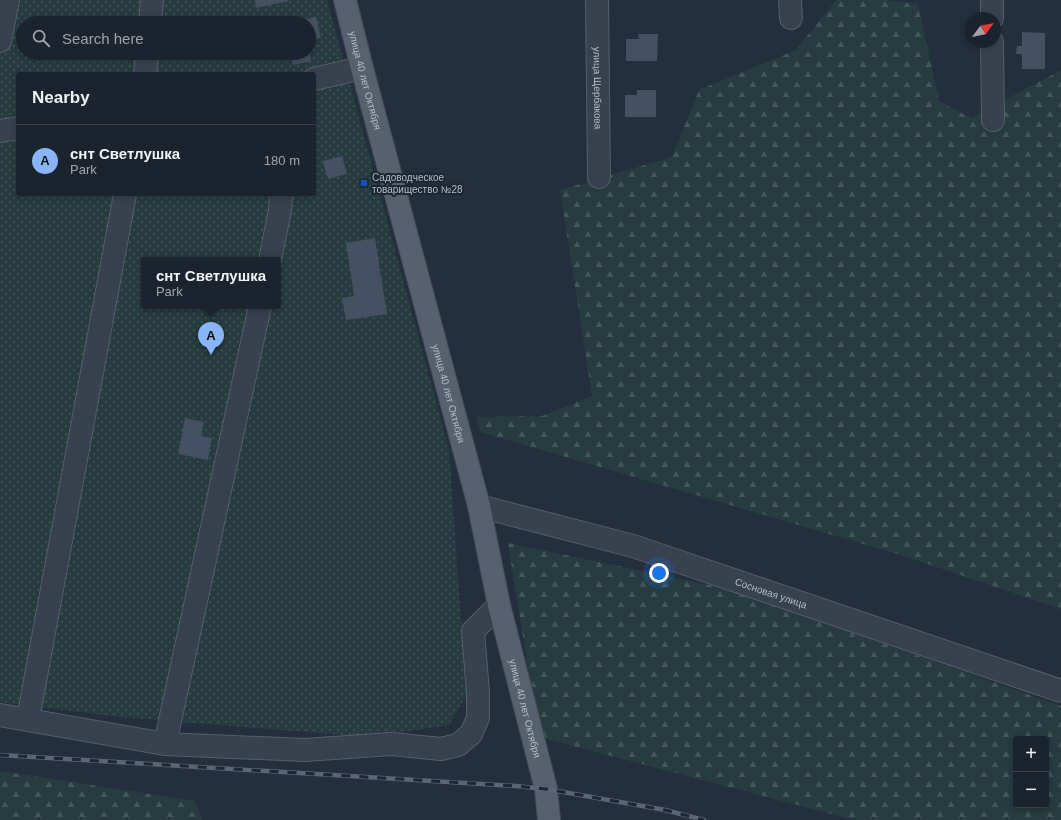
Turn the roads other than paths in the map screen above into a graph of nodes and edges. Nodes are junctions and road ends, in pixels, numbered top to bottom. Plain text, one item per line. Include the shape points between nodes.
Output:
1 (8, 0) edge
2 (152, 0) edge
3 (345, 0) edge
4 (597, 0) edge
5 (992, 0) edge
6 (992, 12) edge
7 (151, 16) edge
8 (0, 41) edge
9 (992, 48) edge
10 (146, 60) edge
11 (362, 68) junction
12 (145, 72) edge
13 (316, 79) edge
14 (993, 120) dead end
15 (16, 128) edge
16 (0, 131) edge
17 (599, 177) dead end
18 (125, 196) edge
19 (281, 196) edge
20 (271, 257) edge
21 (259, 309) edge
22 (479, 506) junction
23 (499, 605) junction
24 (1061, 691) edge
25 (0, 715) edge
26 (28, 719) junction
27 (165, 744) junction
28 (549, 820) edge

1 - 8 street
2 - 7 street
3 - 11 main road, улица 40 лет Октября
4 - 17 street, улица Щербакова
5 - 6 street
9 - 14 street
10 - 12 street
11 - 13 street
11 - 22 main road, улица 40 лет Октября
15 - 16 street
18 - 26 street
19 - 20 street
21 - 27 street
22 - 23 main road, улица 40 лет Октября
22 - 24 street, Сосновая улица via 634,546
23 - 27 street via 472,631 478,718 471,734 458,745 441,749 391,744 304,750
23 - 28 main road, улица 40 лет Октября via 546,789
25 - 26 street
26 - 27 street

